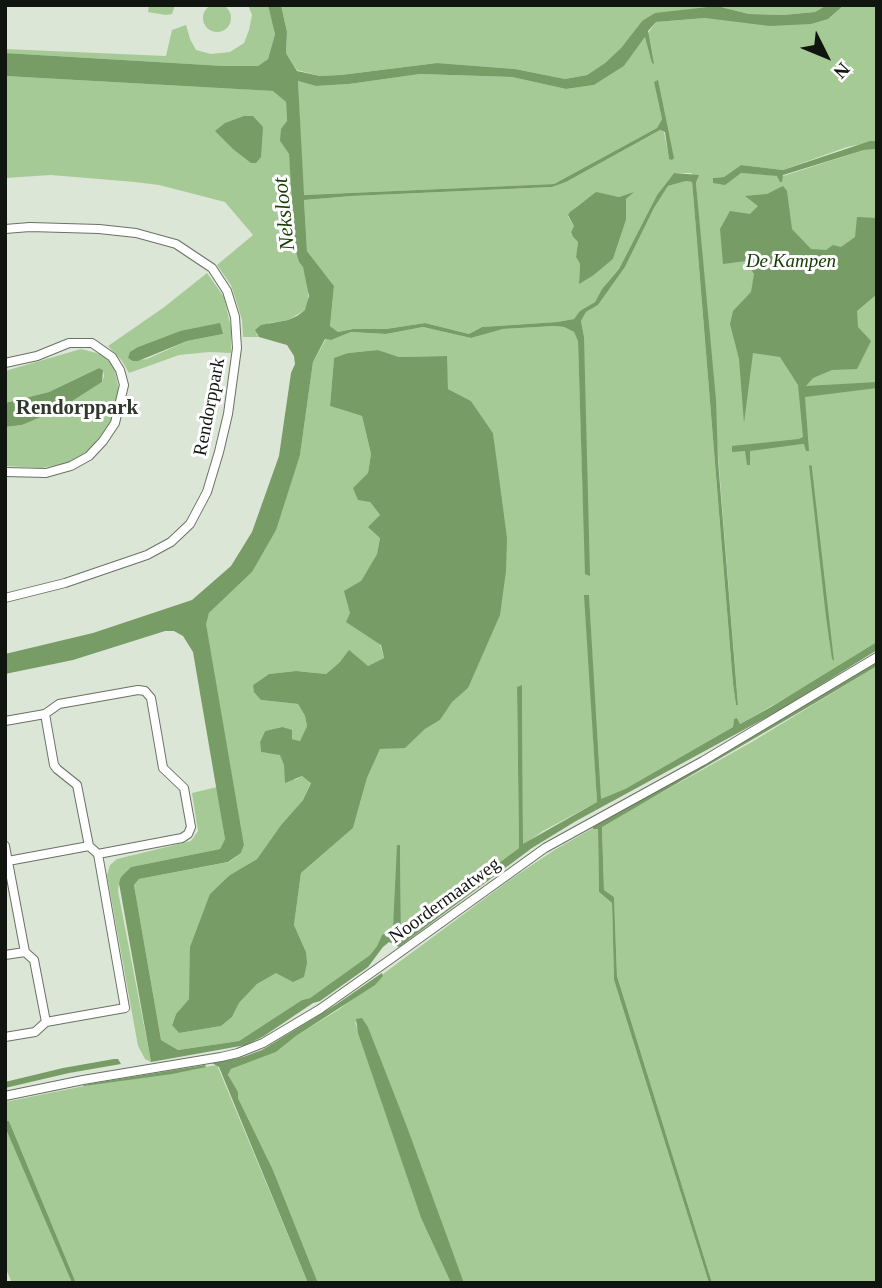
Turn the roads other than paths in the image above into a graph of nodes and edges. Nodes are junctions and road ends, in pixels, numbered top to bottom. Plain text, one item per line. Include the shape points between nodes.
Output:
1 (5, 229) edge
2 (5, 363) edge
3 (5, 472) edge
4 (5, 598) edge
5 (877, 657) edge
6 (45, 714) junction
7 (5, 721) edge
8 (5, 846) edge
9 (89, 846) junction
10 (98, 854) junction
11 (8, 861) junction
12 (25, 952) junction
13 (5, 955) edge
14 (46, 1022) junction
15 (5, 1037) edge
16 (5, 1096) edge

1 - 4 street, Rendorppark via 99,229 176,244 195,254 220,279 235,317 237,348 219,452 207,492 190,524 171,542 146,555
2 - 3 street via 69,343 92,343 112,358 124,385 115,423 89,456 46,473
5 - 16 street, Noordermaatweg via 545,849 371,973 263,1043 230,1055
6 - 7 street
6 - 9 street via 54,765 77,785
6 - 10 street via 60,704 138,690 150,698 163,768 184,788 190,831 182,838
8 - 11 street
9 - 10 street
9 - 11 street
10 - 14 street via 125,1008
11 - 12 street
12 - 13 street
12 - 14 street via 34,960
14 - 15 street via 35,1032

